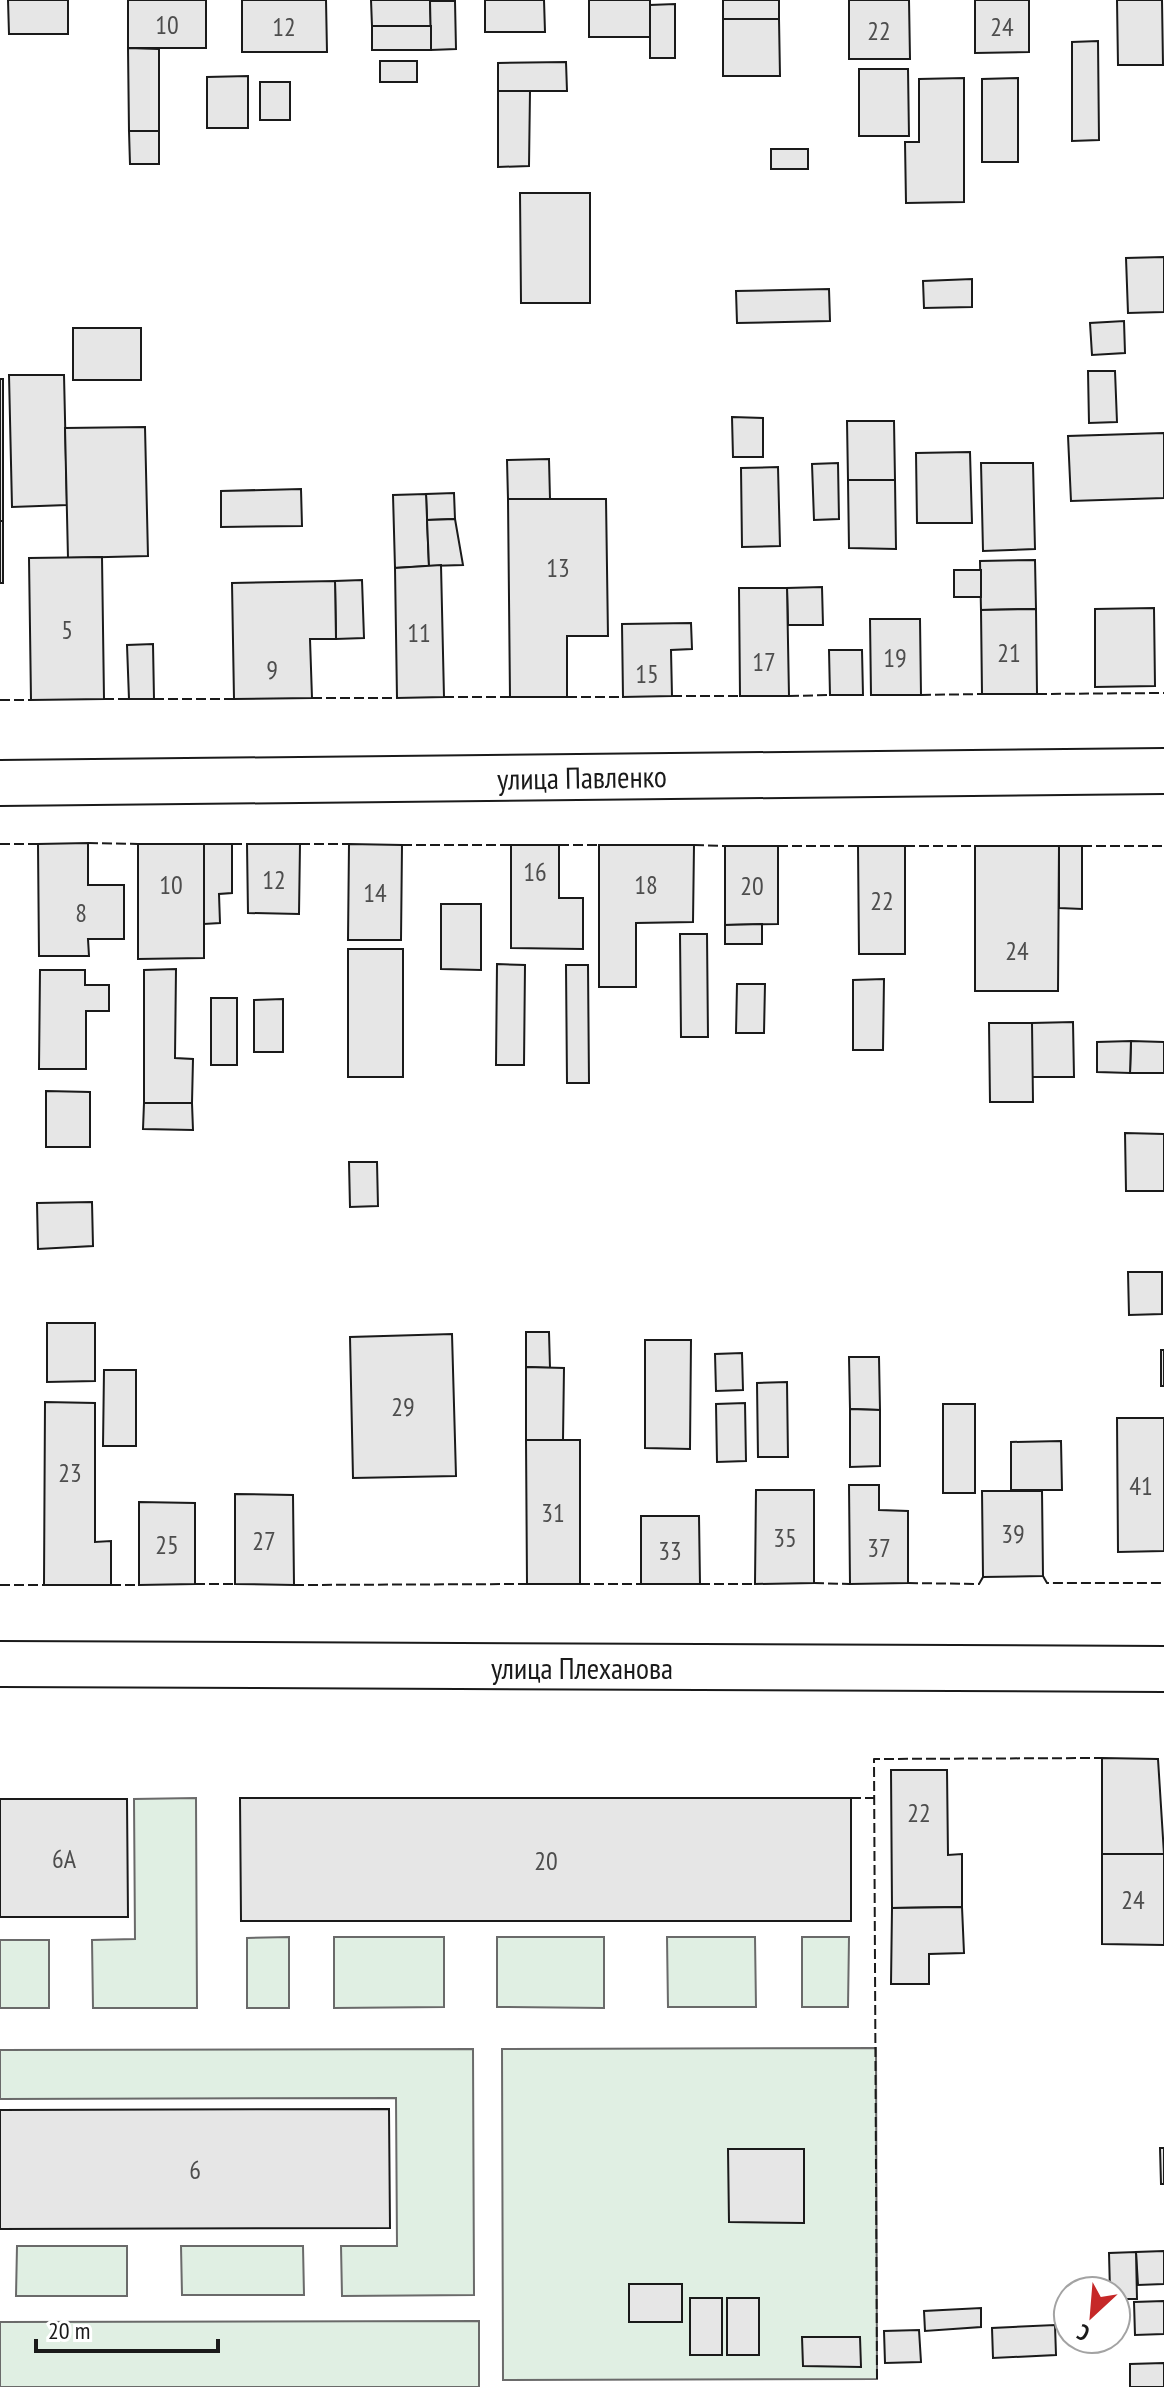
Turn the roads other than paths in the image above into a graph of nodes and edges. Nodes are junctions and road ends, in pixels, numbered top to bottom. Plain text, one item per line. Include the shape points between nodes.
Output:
1 (1164, 771) edge
2 (0, 783) edge
3 (0, 1664) edge
4 (1164, 1669) edge

1 - 2 street, улица Павленко
3 - 4 street, улица Плеханова

